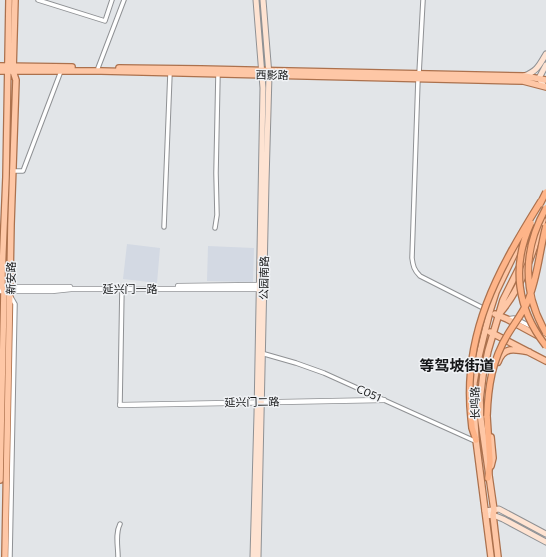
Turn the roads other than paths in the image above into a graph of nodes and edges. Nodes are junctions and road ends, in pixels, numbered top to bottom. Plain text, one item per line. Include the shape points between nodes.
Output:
1 (9, 0) edge
2 (15, 0) edge
3 (38, 0) edge
4 (112, 0) edge
5 (124, 0) edge
6 (256, 0) edge
7 (263, 0) edge
8 (423, 0) edge
9 (546, 54) edge
10 (546, 65) edge
11 (0, 66) edge
12 (98, 68) junction
13 (10, 69) junction
14 (0, 71) edge
15 (61, 71) junction
16 (170, 73) junction
17 (266, 73) junction
18 (218, 74) junction
19 (419, 76) junction
20 (524, 76) junction
21 (539, 78) junction
22 (546, 80) edge
23 (545, 87) edge
24 (12, 171) junction
25 (3, 177) edge
26 (546, 191) edge
27 (541, 201) junction
28 (2, 202) edge
29 (546, 208) edge
30 (546, 214) edge
31 (164, 226) dead end
32 (546, 226) edge
33 (215, 228) dead end
34 (260, 287) junction
35 (122, 288) junction
36 (5, 291) edge
37 (0, 302) edge
38 (490, 312) junction
39 (498, 315) junction
40 (508, 319) junction
41 (486, 331) junction
42 (493, 333) junction
43 (546, 334) edge
44 (546, 340) edge
45 (546, 346) edge
46 (529, 352) junction
47 (260, 353) junction
48 (546, 362) edge
49 (384, 400) junction
50 (260, 402) junction
51 (120, 405) joint
52 (6, 407) edge
53 (476, 441) junction
54 (488, 478) junction
55 (0, 480) edge
56 (493, 512) junction
57 (486, 513) junction
58 (120, 524) dead end
59 (546, 534) edge
60 (546, 542) edge
61 (5, 557) edge
62 (10, 557) edge
63 (118, 557) edge
64 (253, 557) edge
65 (258, 557) edge
66 (491, 557) edge
67 (498, 557) edge

1 - 13 main road, 新安路
2 - 13 main road, 新安路
3 - 4 street via 105,21
5 - 12 street
6 - 17 main road, 公园南路
7 - 17 main road, 公园南路
8 - 19 street
9 - 20 main road via 534,73
10 - 21 main road
11 - 13 main road, 西影路
12 - 13 main road, 西影路
12 - 17 main road, 西影路
13 - 14 main road, 西影路
13 - 15 main road, 西影路
13 - 24 main road, 新安路 via 16,80
13 - 25 main road, 新安路
15 - 16 main road, 西影路
15 - 24 street via 23,171
16 - 18 main road, 西影路
16 - 31 street
17 - 18 main road, 西影路
17 - 19 main road, 西影路
17 - 34 main road, 公园南路
17 - 47 main road, 公园南路
18 - 33 street
19 - 20 main road, 西影路
19 - 23 main road, 西影路 via 523,81
19 - 38 street via 413,266 420,276
20 - 21 main road, 西影路
21 - 22 main road, 西影路
21 - 23 main road
24 - 36 main road, 新安路
25 - 28 main road, 新安路
26 - 27 highway, bridge
26 - 38 main road, 长鸣路 via 496,292
27 - 45 highway, bridge via 522,248 519,275 520,291 529,318
27 - 53 highway, bridge via 496,280 482,314 470,370 470,418
28 - 36 main road, 新安路
29 - 43 highway, bridge via 533,237 528,263 533,305
30 - 39 main road via 530,262 508,303
32 - 54 highway, bridge via 534,284 527,304 507,334 493,367 487,416 490,462
34 - 35 street, 延兴门一路
34 - 47 main road, 公园南路
35 - 36 street, 延兴门一路
35 - 51 street
36 - 37 street
36 - 52 main road, 新安路
36 - 52 street via 15,304
38 - 39 main road
38 - 41 main road, 长鸣路
39 - 40 main road
39 - 42 main road, 长鸣路
40 - 43 street via 514,318
40 - 44 main road
41 - 42 main road
41 - 53 main road, 长鸣路 via 473,394
42 - 46 main road
42 - 54 main road, 长鸣路 via 483,374 480,400
46 - 48 main road
46 - 54 main road via 505,351 495,368 489,410 493,458
47 - 49 street, C051 via 324,373
47 - 50 main road, 公园南路
49 - 50 street, 延兴门二路
49 - 53 street, C051
50 - 51 street, 延兴门二路
50 - 64 main road, 公园南路
50 - 65 main road, 公园南路
52 - 55 main road, 新安路
52 - 61 main road, 新安路
52 - 62 street
53 - 57 main road, 长鸣路
54 - 56 main road, 长鸣路
56 - 57 main road
56 - 59 main road via 499,509 504,511
56 - 60 main road
56 - 67 main road, 长鸣路
57 - 66 main road, 长鸣路
58 - 63 street via 116,532

